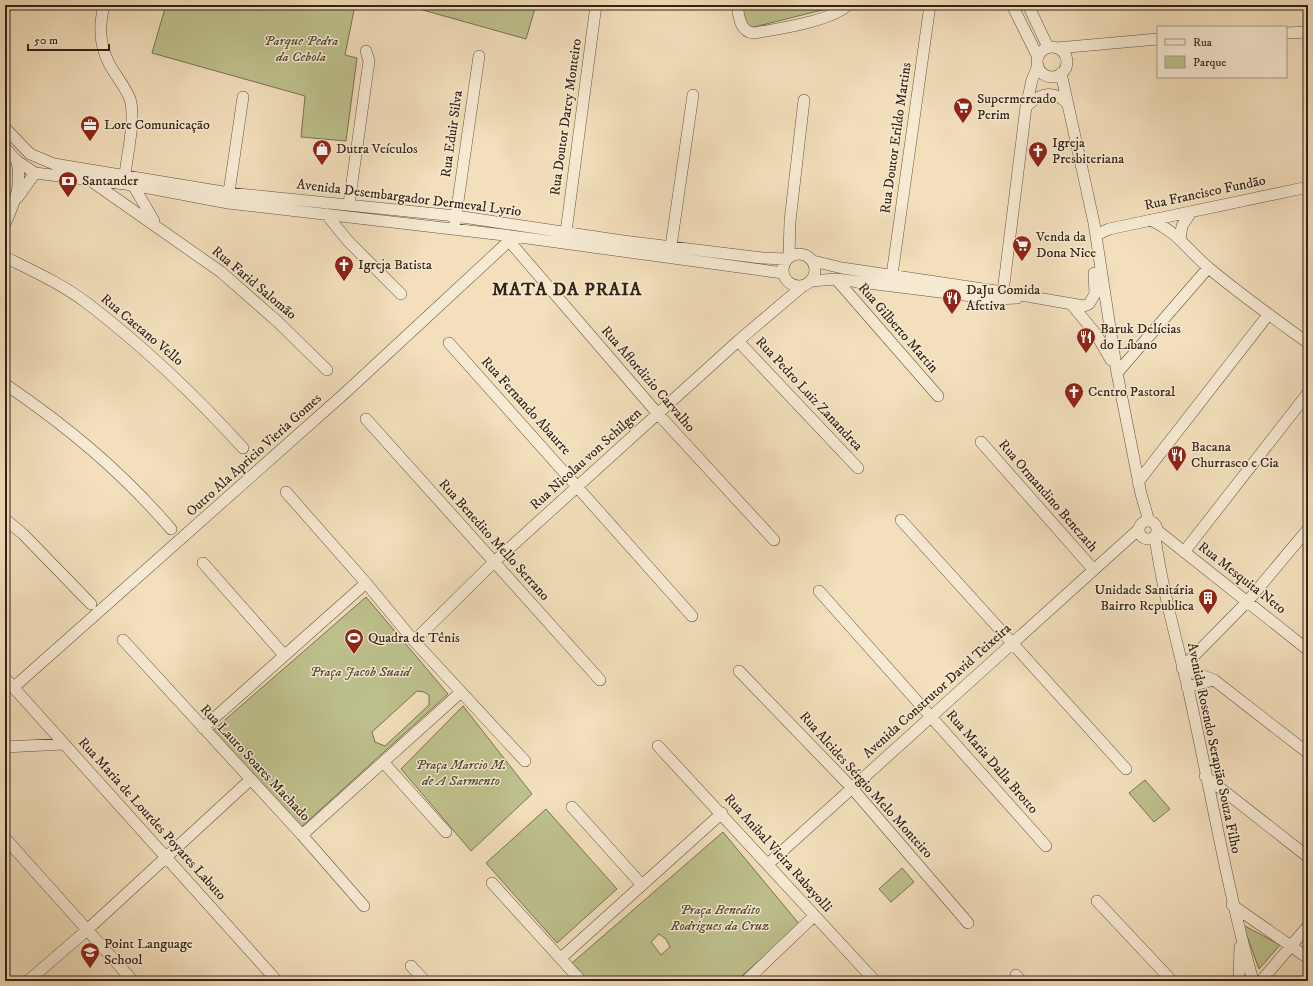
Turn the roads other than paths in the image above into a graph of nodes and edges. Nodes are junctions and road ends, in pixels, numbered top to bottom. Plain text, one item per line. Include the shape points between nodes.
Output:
1 (104, 5) edge
2 (596, 5) edge
3 (737, 5) edge
4 (848, 5) edge
5 (930, 5) edge
6 (1012, 5) edge
7 (1028, 5) edge
8 (1308, 32) edge
9 (1287, 33) edge
10 (1157, 39) edge
11 (1086, 44) junction
12 (1053, 48) junction
13 (366, 51) dead end
14 (478, 56) dead end
15 (1066, 60) junction
16 (1038, 62) junction
17 (1061, 73) junction
18 (693, 95) dead end
19 (243, 97) dead end
20 (804, 100) dead end
21 (1068, 104) junction
22 (1026, 107) junction
23 (5, 128) edge
24 (5, 148) edge
25 (30, 154) junction
26 (17, 161) junction
27 (35, 173) junction
28 (124, 175) junction
29 (92, 182) junction
30 (133, 185) junction
31 (1308, 186) edge
32 (229, 198) junction
33 (14, 204) junction
34 (349, 204) junction
35 (1191, 212) junction
36 (326, 214) junction
37 (431, 214) junction
38 (346, 216) junction
39 (456, 216) junction
40 (1151, 220) junction
41 (790, 221) junction
42 (1094, 222) junction
43 (5, 224) edge
44 (157, 225) junction
45 (430, 227) junction
46 (452, 229) junction
47 (1109, 229) junction
48 (566, 232) junction
49 (1096, 235) junction
50 (506, 238) junction
51 (1180, 238) junction
52 (348, 241) junction
53 (665, 251) junction
54 (800, 253) junction
55 (5, 257) edge
56 (788, 258) junction
57 (813, 262) junction
58 (1208, 268) junction
59 (892, 275) junction
60 (784, 276) junction
61 (836, 279) junction
62 (808, 283) junction
63 (1003, 292) junction
64 (401, 294) dead end
65 (1025, 296) junction
66 (783, 304) junction
67 (1072, 305) junction
68 (1268, 315) junction
69 (738, 341) junction
70 (449, 342) dead end
71 (1308, 343) edge
72 (327, 370) dead end
73 (1117, 373) junction
74 (5, 384) edge
75 (1308, 393) edge
76 (938, 396) dead end
77 (658, 414) junction
78 (366, 419) dead end
79 (981, 442) dead end
80 (243, 448) dead end
81 (858, 468) dead end
82 (1138, 482) junction
83 (578, 487) junction
84 (286, 492) dead end
85 (5, 519) edge
86 (901, 520) dead end
87 (1308, 528) edge
88 (171, 529) dead end
89 (1148, 531) junction
90 (774, 540) dead end
91 (1184, 552) junction
92 (203, 563) dead end
93 (493, 563) junction
94 (1093, 569) junction
95 (366, 583) junction
96 (819, 592) dead end
97 (1247, 602) junction
98 (90, 604) dead end
99 (692, 616) dead end
100 (123, 640) dead end
101 (414, 641) junction
102 (1012, 642) junction
103 (1308, 650) edge
104 (284, 655) junction
105 (1182, 668) junction
106 (739, 671) dead end
107 (5, 678) edge
108 (600, 680) dead end
109 (1214, 680) junction
110 (14, 687) junction
111 (1187, 687) junction
112 (460, 693) junction
113 (932, 717) junction
114 (203, 728) junction
115 (64, 744) junction
116 (658, 746) dead end
117 (5, 747) edge
118 (1308, 753) edge
119 (525, 761) dead end
120 (384, 763) junction
121 (1126, 769) dead end
122 (1205, 776) junction
123 (250, 780) junction
124 (852, 788) junction
125 (1228, 793) junction
126 (1210, 798) junction
127 (572, 807) dead end
128 (722, 813) junction
129 (446, 832) dead end
130 (302, 835) junction
131 (5, 838) edge
132 (1046, 846) dead end
133 (166, 856) junction
134 (1308, 857) edge
135 (768, 864) junction
136 (492, 883) dead end
137 (642, 885) junction
138 (1097, 901) dead end
139 (1232, 905) junction
140 (364, 906) dead end
141 (814, 916) junction
142 (968, 922) dead end
143 (1308, 926) edge
144 (87, 930) junction
145 (1240, 937) junction
146 (1292, 946) junction
147 (561, 958) junction
148 (1308, 958) edge
149 (410, 966) dead end
150 (28, 981) edge
151 (133, 981) edge
152 (277, 981) edge
153 (425, 981) edge
154 (581, 981) edge
155 (746, 981) edge
156 (875, 981) edge
157 (1172, 981) edge
158 (1239, 981) edge
159 (1242, 981) edge
160 (1252, 981) edge
161 (1261, 981) edge

1 - 28 street via 100,39 106,58 130,100 132,116
2 - 48 street, Rua Doutor Darcy Monteiro
3 - 4 street via 744,29 754,33 826,17 838,13
5 - 59 street, Rua Doutor Erildo Martins
6 - 16 street
7 - 12 street
8 - 9 street
10 - 11 street
11 - 12 street
11 - 15 street
12 - 15 street via 1064,53
12 - 16 street via 1044,49
13 - 34 street via 368,61
14 - 39 street, Rua Eduir Silva
15 - 17 street
16 - 17 street via 1041,71 1051,76
16 - 22 street
17 - 21 street, Avenida Rosendo Serapião Souza Filho
18 - 53 street
19 - 32 street
20 - 41 street
21 - 22 street via 1057,95 1050,94 1036,98
21 - 42 street, Avenida Rosendo Serapião Souza Filho
22 - 63 street
23 - 25 street
24 - 26 street
25 - 27 street
25 - 28 street, Avenida Desembargador Dermeval Lyrio via 54,164
26 - 27 street
26 - 33 street via 20,181
27 - 29 street, Avenida Desembargador Dermeval Lyrio
27 - 33 street
28 - 32 street, Avenida Desembargador Dermeval Lyrio
29 - 30 street, Avenida Desembargador Dermeval Lyrio
29 - 44 street, Rua Farid Salomão
30 - 32 street, Avenida Desembargador Dermeval Lyrio
30 - 44 street, Rua Farid Salomão
31 - 35 street, Rua Francisco Fundão
32 - 34 street, Avenida Desembargador Dermeval Lyrio
32 - 36 street, Avenida Desembargador Dermeval Lyrio
33 - 43 street
34 - 37 street, Avenida Desembargador Dermeval Lyrio
35 - 40 street, Rua Francisco Fundão
35 - 51 street via 1182,226
36 - 38 street, Avenida Desembargador Dermeval Lyrio
36 - 52 street
37 - 39 street, Avenida Desembargador Dermeval Lyrio
37 - 45 street
38 - 45 street, Avenida Desembargador Dermeval Lyrio
38 - 52 street
39 - 46 street, Rua Eduir Silva
39 - 48 street, Avenida Desembargador Dermeval Lyrio
40 - 47 street, Rua Francisco Fundão
40 - 51 street
41 - 54 street
41 - 56 street
42 - 47 street
42 - 49 street, Avenida Rosendo Serapião Souza Filho
44 - 72 street, Rua Farid Salomão via 221,272
45 - 46 street, Avenida Desembargador Dermeval Lyrio
46 - 50 street, Avenida Desembargador Dermeval Lyrio
47 - 49 street, Rua Francisco Fundão
48 - 53 street, Avenida Desembargador Dermeval Lyrio
49 - 67 street via 1095,294 1089,304
49 - 73 street, Avenida Rosendo Serapião Souza Filho
50 - 53 street, Avenida Desembargador Dermeval Lyrio
50 - 77 street, Rua Aflordizio Carvalho
50 - 110 street, Outro Ala Apricio Vieria Gomes via 340,398
51 - 58 street
52 - 64 street
53 - 56 street, Avenida Desembargador Dermeval Lyrio
53 - 60 street, Avenida Desembargador Dermeval Lyrio
54 - 56 street
54 - 57 street via 810,257
55 - 80 street, Rua Caetano Vello via 58,284 87,303 178,380
56 - 60 street via 782,268
57 - 59 street
57 - 62 street via 815,272
58 - 68 street
58 - 73 street
59 - 63 street
60 - 62 street via 793,285
60 - 66 street
61 - 62 street
61 - 65 street via 996,300
61 - 76 street, Rua Gilberto Martin
62 - 66 street, Rua Nicolau von Schilgen
63 - 65 street
65 - 67 street
66 - 69 street, Rua Nicolau von Schilgen
67 - 73 street, Avenida Rosendo Serapião Souza Filho via 1103,344
68 - 71 street
68 - 82 street
69 - 77 street, Rua Nicolau von Schilgen
69 - 81 street, Rua Pedro Luiz Zanandrea
70 - 83 street, Rua Fernando Abaurre
73 - 82 street, Avenida Rosendo Serapião Souza Filho
74 - 88 street via 77,435 148,502
75 - 91 street
77 - 83 street, Rua Nicolau von Schilgen
77 - 90 street, Rua Aflordizio Carvalho
78 - 93 street, Rua Benedito Mello Serrano
79 - 94 street, Rua Ormandino Benezath
82 - 89 street, Avenida Rosendo Serapião Souza Filho
83 - 93 street, Rua Nicolau von Schilgen
83 - 99 street, Rua Fernando Abaurre
84 - 95 street
85 - 98 street via 28,539
86 - 102 street
87 - 97 street
89 - 91 street, Rua Mesquita Neto
89 - 94 street, Avenida Construtor David Teixeira via 1125,540
89 - 105 street, Avenida Rosendo Serapião Souza Filho via 1159,566
91 - 97 street, Rua Mesquita Neto
92 - 104 street
93 - 101 street, Rua Nicolau von Schilgen
93 - 108 street, Rua Benedito Mello Serrano
94 - 102 street, Avenida Construtor David Teixeira
95 - 101 street
95 - 104 street
96 - 113 street, Rua Maria Dalla Brotto
97 - 103 street, Rua Mesquita Neto
97 - 105 street
100 - 114 street, Rua Lauro Soares Machado
101 - 112 street
102 - 113 street, Avenida Construtor David Teixeira
102 - 121 street
104 - 114 street
105 - 109 street
105 - 111 street, Avenida Rosendo Serapião Souza Filho
106 - 124 street, Rua Alcides Sérgio Melo Monteiro
107 - 110 street, Rua Maria de Lourdes Poyares Labuto
109 - 111 street
109 - 118 street
110 - 115 street, Rua Maria de Lourdes Poyares Labuto
111 - 122 street, Avenida Rosendo Serapião Souza Filho
112 - 119 street
112 - 120 street
113 - 124 street, Avenida Construtor David Teixeira
113 - 132 street, Rua Maria Dalla Brotto
114 - 123 street, Rua Lauro Soares Machado
115 - 117 street
115 - 133 street, Rua Maria de Lourdes Poyares Labuto
116 - 128 street, Rua Anibal Vieira Rabayolli
120 - 129 street
120 - 130 street
122 - 125 street
122 - 126 street, Avenida Rosendo Serapião Souza Filho
123 - 130 street, Rua Lauro Soares Machado
123 - 133 street
124 - 135 street, Avenida Construtor David Teixeira
124 - 142 street, Rua Alcides Sérgio Melo Monteiro
125 - 126 street
125 - 134 street
126 - 139 street, Avenida Rosendo Serapião Souza Filho
127 - 137 street
128 - 135 street, Rua Anibal Vieira Rabayolli
128 - 137 street
130 - 140 street, Rua Lauro Soares Machado
131 - 144 street
133 - 144 street
133 - 152 street, Rua Maria de Lourdes Poyares Labuto
135 - 141 street, Rua Anibal Vieira Rabayolli
136 - 147 street
137 - 147 street
138 - 157 street
139 - 145 street, Avenida Rosendo Serapião Souza Filho
139 - 146 street
141 - 155 street
141 - 156 street, Rua Anibal Vieira Rabayolli
143 - 146 street
144 - 150 street
144 - 151 street
145 - 158 street, Avenida Rosendo Serapião Souza Filho
145 - 160 street, Avenida Rosendo Serapião Souza Filho
146 - 148 street
146 - 161 street
147 - 154 street
149 - 153 street
159 - 160 street

